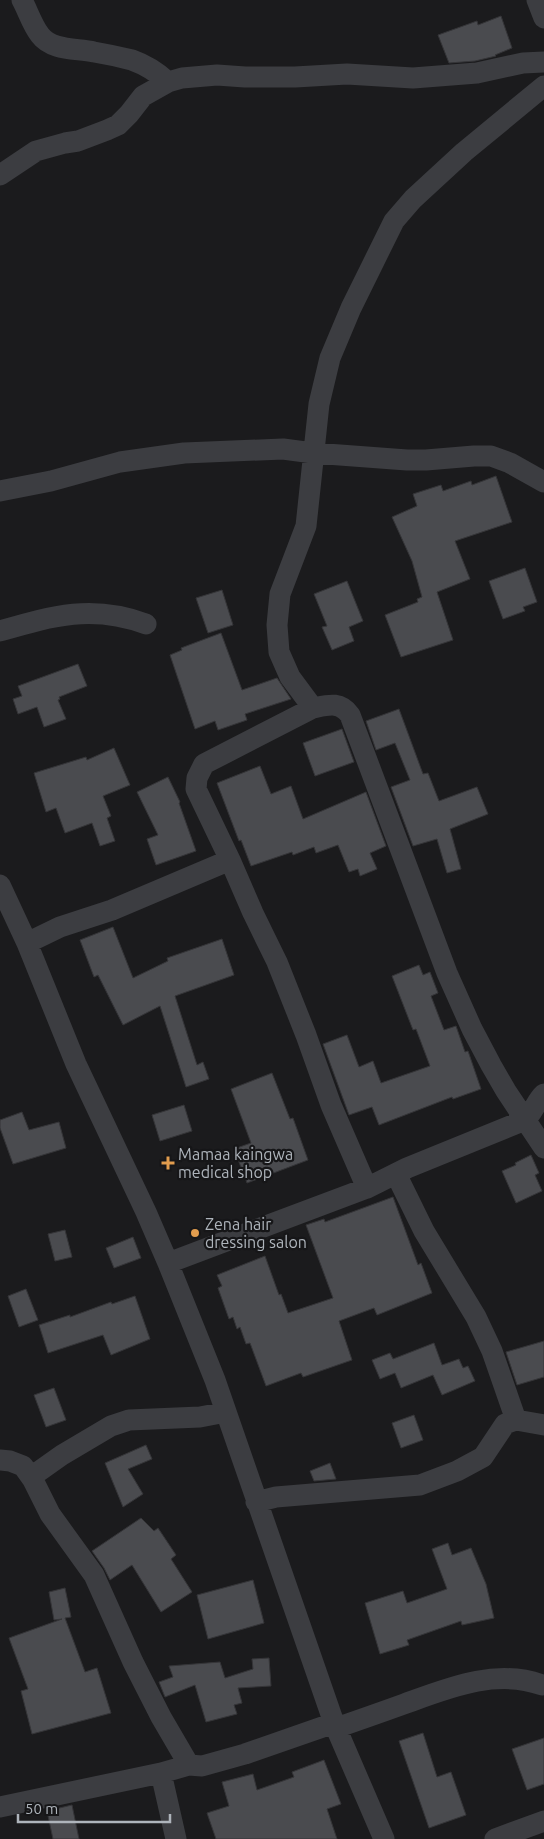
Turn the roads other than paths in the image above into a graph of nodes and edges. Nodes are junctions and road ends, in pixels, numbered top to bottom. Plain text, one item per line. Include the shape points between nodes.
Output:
1 (22, 0) edge
2 (537, 0) edge
3 (544, 18) edge
4 (544, 62) edge
5 (168, 82) junction
6 (544, 86) edge
7 (0, 175) edge
8 (313, 453) junction
9 (544, 482) edge
10 (0, 492) edge
11 (146, 624) dead end
12 (0, 631) edge
13 (313, 708) junction
14 (230, 860) junction
15 (0, 885) edge
16 (26, 944) junction
17 (544, 1094) edge
18 (526, 1120) junction
19 (544, 1148) edge
20 (396, 1174) junction
21 (367, 1188) junction
22 (168, 1263) junction
23 (226, 1412) junction
24 (516, 1420) junction
25 (544, 1425) edge
26 (3, 1459) edge
27 (33, 1480) junction
28 (256, 1502) junction
29 (542, 1685) dead end
30 (335, 1726) junction
31 (189, 1765) junction
32 (161, 1773) junction
33 (0, 1807) edge
34 (544, 1821) edge
35 (176, 1839) edge
36 (384, 1839) edge
37 (495, 1839) edge

1 - 5 street via 40,35 47,41 133,61 156,71
2 - 3 street
4 - 5 street via 478,73 413,78 348,74 217,76
5 - 7 street via 143,96 118,125 78,141 36,151
6 - 8 street via 464,152 394,221 330,358
8 - 9 street via 406,460 491,456
8 - 10 street via 283,449 184,453 120,462
8 - 13 street via 306,526 280,594 277,625 279,652 290,677
11 - 12 street via 103,613 81,613 59,615
13 - 14 street via 204,764 200,770 196,790
13 - 18 street via 334,704 350,715 448,973 484,1050
14 - 16 street via 112,910 60,927
14 - 21 street via 277,962 331,1105
15 - 16 street
16 - 22 street via 76,1064
17 - 18 street
18 - 19 street
18 - 20 street
20 - 21 street
20 - 24 street via 424,1231 476,1317 492,1351
21 - 22 street
22 - 23 street
23 - 27 street via 200,1417 129,1420 111,1426 68,1451 38,1472
23 - 28 street
24 - 25 street
24 - 28 street via 502,1426 482,1457 420,1485 276,1497
26 - 27 street via 23,1466
27 - 31 street via 50,1514 94,1575 133,1662
28 - 30 street
29 - 30 street via 526,1679 508,1678 458,1684
30 - 31 street via 202,1766
30 - 36 street
31 - 32 street
32 - 33 street
32 - 35 street
34 - 37 street

